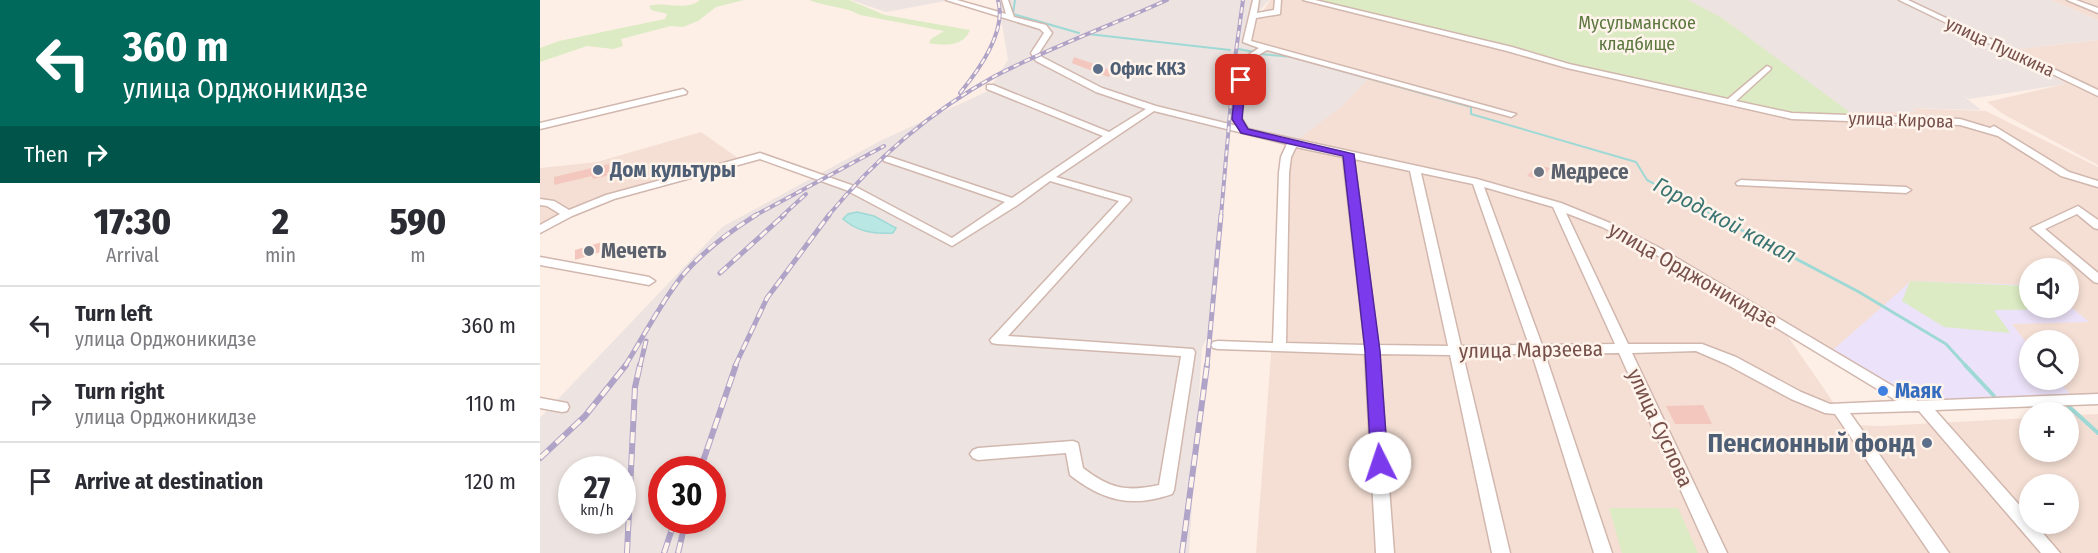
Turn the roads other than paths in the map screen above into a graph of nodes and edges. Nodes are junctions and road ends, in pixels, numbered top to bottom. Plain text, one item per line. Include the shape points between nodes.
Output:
1 (949, 0) edge
2 (1005, 0) edge
3 (1256, 0) edge
4 (1278, 0) edge
5 (1306, 0) edge
6 (1902, 0) edge
7 (2070, 0) edge
8 (2098, 11) edge
9 (1255, 16) junction
10 (1011, 17) junction
11 (1266, 47) junction
12 (1767, 68) dead end
13 (990, 87) dead end
14 (2093, 88) edge
15 (683, 92) dead end
16 (2098, 93) edge
17 (1730, 102) junction
18 (1153, 108) junction
19 (1511, 114) dead end
20 (540, 126) edge
21 (1989, 126) dead end
22 (1245, 131) junction
23 (1999, 133) junction
24 (1108, 135) junction
25 (1293, 143) junction
26 (1348, 154) junction
27 (887, 159) dead end
28 (1415, 169) junction
29 (1050, 178) junction
30 (1478, 182) junction
31 (1741, 183) dead end
32 (2098, 184) edge
33 (1906, 190) dead end
34 (540, 202) edge
35 (1016, 202) junction
36 (1557, 205) junction
37 (568, 214) junction
38 (2098, 226) edge
39 (540, 230) edge
40 (540, 261) edge
41 (2098, 279) edge
42 (650, 281) dead end
43 (1218, 345) dead end
44 (1279, 348) junction
45 (1623, 349) junction
46 (1372, 351) junction
47 (1454, 351) junction
48 (1538, 352) junction
49 (2098, 399) edge
50 (540, 403) edge
51 (1919, 406) junction
52 (562, 407) dead end
53 (1835, 409) junction
54 (978, 454) dead end
55 (1385, 553) edge
56 (1501, 553) edge
57 (1603, 553) edge
58 (1718, 553) edge
59 (1940, 553) edge
60 (2050, 553) edge

1 - 10 street, улица Орджоникидзе
2 - 10 street
3 - 9 street
4 - 9 street via 1277,12
5 - 17 street via 1567,66
6 - 14 street, улица Пушкина
7 - 8 street
9 - 11 street via 1246,31 1247,42
10 - 18 street, улица Орджоникидзе via 1043,27 1048,33 1035,53 1043,63 1099,90
11 - 19 street
11 - 22 street via 1246,59 1237,111
12 - 17 street
13 - 24 street
14 - 16 street, улица Пушкина
15 - 20 street
17 - 23 street, улица Кирова via 1801,117 1960,122
18 - 22 street, улица Орджоникидзе
18 - 24 street
21 - 23 street
22 - 25 street, улица Орджоникидзе
23 - 32 street via 2065,174
24 - 29 street
25 - 26 street, улица Орджоникидзе
25 - 44 street via 1284,173
26 - 28 street, улица Орджоникидзе
26 - 46 street
27 - 35 street
28 - 30 street, улица Орджоникидзе
28 - 47 street
29 - 35 street
29 - 54 street via 1125,200 997,340 1188,352 1166,490 1136,497 1112,495 1076,471 1073,447
30 - 36 street, улица Орджоникидзе
30 - 48 street
31 - 33 street
34 - 37 street via 550,203
35 - 37 street via 952,243 850,188 760,156 621,194
36 - 45 street, улица Суслова
36 - 51 street, улица Орджоникидзе via 1654,249
37 - 39 street
38 - 41 street via 2078,208 2037,228
40 - 42 street
43 - 44 street, улица Марзеева
44 - 46 street, улица Марзеева
45 - 48 street, улица Марзеева
45 - 53 street, улица Марзеева via 1697,347 1791,396
45 - 58 street, улица Суслова
46 - 47 street, улица Марзеева
46 - 55 street
47 - 48 street, улица Марзеева
47 - 56 street
48 - 57 street
49 - 51 street
50 - 52 street
51 - 53 street
51 - 60 street
53 - 59 street

